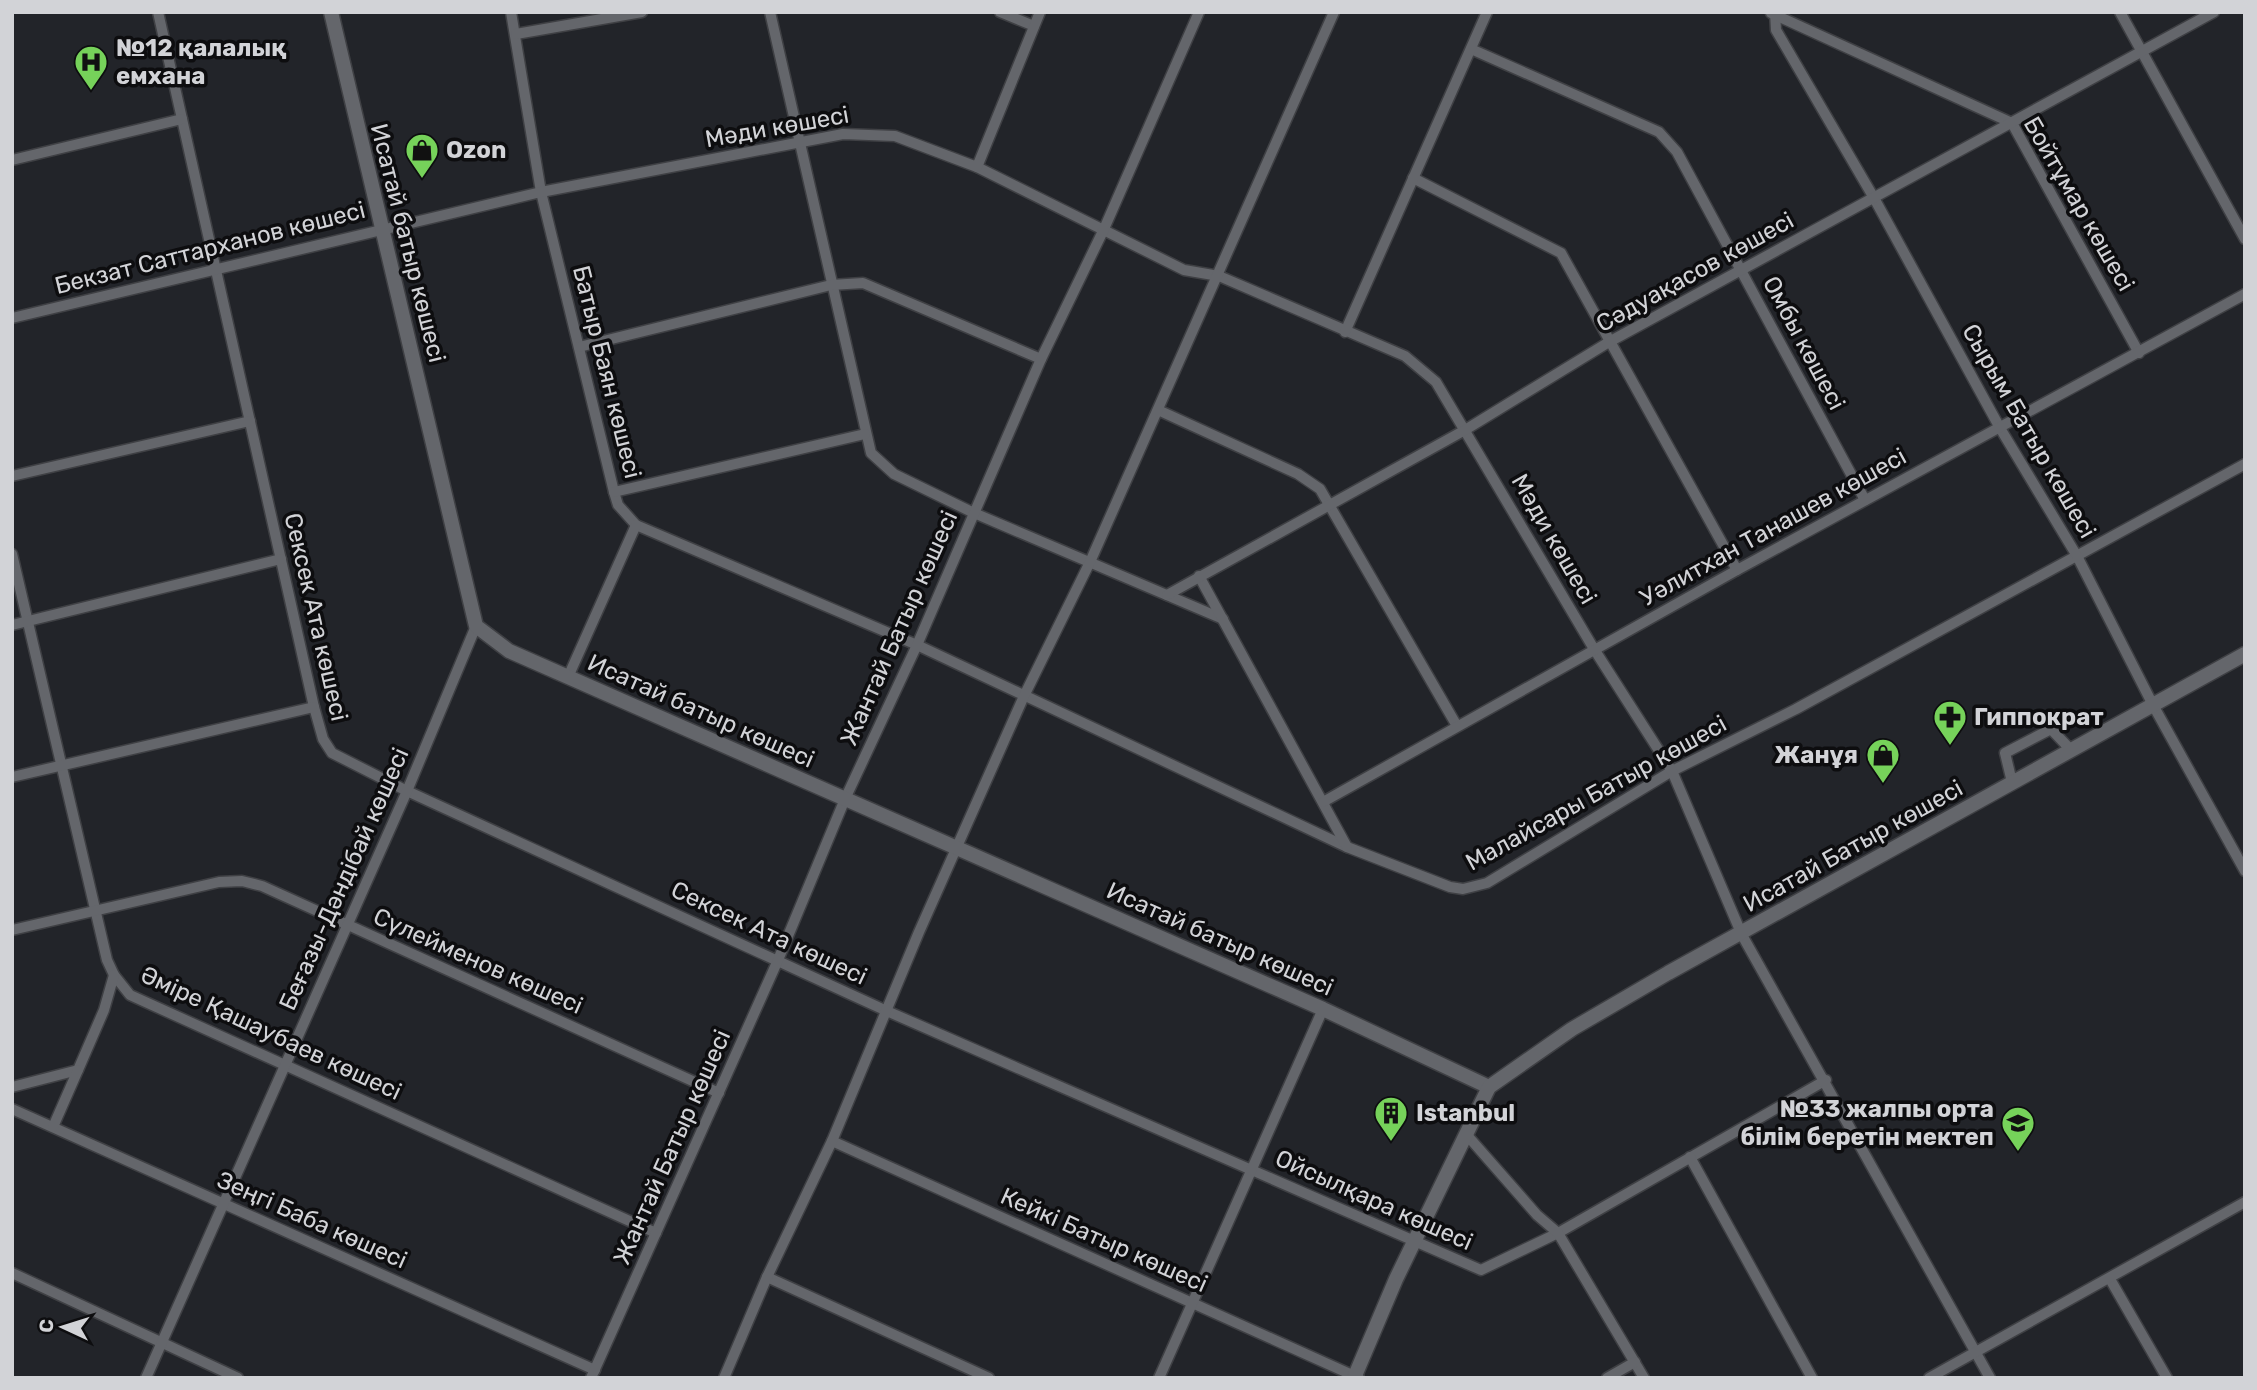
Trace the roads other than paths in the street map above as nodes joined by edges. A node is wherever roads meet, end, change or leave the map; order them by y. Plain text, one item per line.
1 (158, 12) edge
2 (331, 12) edge
3 (511, 12) edge
4 (642, 12) edge
5 (770, 12) edge
6 (1000, 12) edge
7 (1040, 12) edge
8 (1199, 12) edge
9 (1334, 12) edge
10 (1487, 12) edge
11 (2120, 12) edge
12 (2214, 12) edge
13 (1773, 13) edge
14 (1034, 26) junction
15 (516, 34) junction
16 (1471, 49) junction
17 (2143, 52) junction
18 (182, 120) junction
19 (2012, 122) junction
20 (801, 142) junction
21 (12, 160) edge
22 (977, 167) junction
23 (1413, 178) junction
24 (541, 192) junction
25 (1874, 198) junction
26 (382, 228) junction
27 (1104, 229) junction
28 (2245, 239) edge
29 (1741, 270) junction
30 (216, 271) junction
31 (1219, 276) junction
32 (831, 285) junction
33 (2245, 294) edge
34 (12, 318) edge
35 (1345, 332) junction
36 (1609, 342) junction
37 (579, 347) junction
38 (2139, 353) junction
39 (1041, 359) junction
40 (1158, 410) junction
41 (250, 421) junction
42 (2000, 428) junction
43 (1465, 430) junction
44 (866, 434) junction
45 (2245, 464) edge
46 (12, 476) edge
47 (614, 492) junction
48 (1865, 500) junction
49 (1330, 504) junction
50 (974, 513) junction
51 (636, 525) junction
52 (12, 554) edge
53 (2077, 556) junction
54 (281, 559) junction
55 (1090, 562) junction
56 (1737, 570) junction
57 (1199, 576) junction
58 (1167, 595) junction
59 (1223, 619) junction
60 (27, 621) junction
61 (12, 625) edge
62 (476, 626) junction
63 (917, 645) junction
64 (1594, 649) junction
65 (2245, 654) edge
66 (568, 677) junction
67 (1024, 696) junction
68 (2153, 705) junction
69 (314, 707) junction
70 (1457, 726) junction
71 (2071, 750) junction
72 (60, 766) junction
73 (1672, 771) junction
74 (12, 777) edge
75 (2012, 782) junction
76 (407, 791) junction
77 (845, 799) junction
78 (1323, 802) junction
79 (1347, 846) junction
80 (956, 848) junction
81 (2240, 850) edge
82 (2245, 871) edge
83 (95, 911) junction
84 (346, 925) junction
85 (12, 930) edge
86 (1742, 935) junction
87 (778, 960) junction
88 (114, 975) junction
89 (1323, 1009) junction
90 (889, 1012) junction
91 (284, 1066) junction
92 (78, 1070) junction
93 (1826, 1080) junction
94 (12, 1087) edge
95 (1489, 1087) junction
96 (719, 1093) junction
97 (12, 1109) edge
98 (53, 1127) junction
99 (1466, 1134) junction
100 (832, 1141) junction
101 (1690, 1157) junction
102 (1252, 1168) junction
103 (223, 1203) junction
104 (2243, 1208) edge
105 (656, 1233) junction
106 (1558, 1233) junction
107 (1415, 1240) junction
108 (12, 1273) edge
109 (767, 1277) junction
110 (2110, 1279) junction
111 (1192, 1302) junction
112 (162, 1345) junction
113 (1976, 1353) junction
114 (1635, 1362) junction
115 (593, 1374) edge
116 (1356, 1377) edge
117 (146, 1378) edge
118 (239, 1378) edge
119 (724, 1378) edge
120 (989, 1378) edge
121 (1159, 1378) edge
122 (1607, 1378) edge
123 (1644, 1378) edge
124 (1812, 1378) edge
125 (1929, 1378) edge
126 (1990, 1378) edge
127 (2167, 1378) edge

1 - 18 street, Сексек Ата көшесі
2 - 26 street, Исатай батыр көшесі
3 - 15 street, Батыр Баян көшесі
4 - 15 street
5 - 20 street
6 - 14 street
7 - 14 street
8 - 27 street, Жантай Батыр көшесі
9 - 31 street
10 - 16 street
11 - 17 street
12 - 17 street, Сәдуақасов көшесі
13 - 19 street, Бойтұмар көшесі
13 - 25 street, Сырым Батыр көшесі
14 - 22 street
15 - 24 street, Батыр Баян көшесі
16 - 23 street
16 - 29 street, Омбы көшесі
17 - 19 street, Сәдуақасов көшесі
17 - 28 street
18 - 21 street
18 - 30 street, Сексек Ата көшесі
19 - 25 street, Сәдуақасов көшесі
19 - 38 street, Бойтұмар көшесі
20 - 22 street, Мәди көшесі
20 - 24 street, Мәди көшесі
20 - 32 street
22 - 27 street, Мәди көшесі
23 - 35 street
23 - 36 street
24 - 26 street, Бекзат Саттарханов көшесі
24 - 37 street, Батыр Баян көшесі
25 - 29 street, Сәдуақасов көшесі
25 - 42 street, Сырым Батыр көшесі
26 - 30 street, Бекзат Саттарханов көшесі
26 - 62 street, Исатай батыр көшесі
27 - 31 street, Мәди көшесі
27 - 39 street, Жантай Батыр көшесі
29 - 36 street, Сәдуақасов көшесі
29 - 48 street, Омбы көшесі
30 - 34 street, Бекзат Саттарханов көшесі
30 - 41 street, Сексек Ата көшесі
31 - 35 street, Мәди көшесі
31 - 40 street
32 - 37 street
32 - 39 street
32 - 44 street
33 - 38 street, Уәлитхан Танашев көшесі
35 - 43 street, Мәди көшесі
36 - 43 street, Сәдуақасов көшесі
36 - 56 street
37 - 47 street, Батыр Баян көшесі
38 - 42 street, Уәлитхан Танашев көшесі
39 - 50 street, Жантай Батыр көшесі
40 - 49 street
40 - 55 street
41 - 46 street
41 - 54 street, Сексек Ата көшесі
42 - 48 street, Уәлитхан Танашев көшесі
42 - 53 street, Сырым Батыр көшесі
43 - 49 street, Сәдуақасов көшесі
43 - 64 street, Мәди көшесі
44 - 47 street
44 - 50 street
45 - 53 street, Малайсары Батыр көшесі
47 - 51 street, Батыр Баян көшесі
48 - 56 street, Уәлитхан Танашев көшесі
49 - 57 street, Сәдуақасов көшесі
49 - 70 street
50 - 55 street
50 - 63 street, Жантай Батыр көшесі
51 - 63 street
51 - 66 street
52 - 60 street, Әміре Қашаубаев көшесі
53 - 68 street, Сырым Батыр көшесі
53 - 73 street, Малайсары Батыр көшесі
54 - 60 street
54 - 69 street, Сексек Ата көшесі
55 - 58 street
55 - 67 street
56 - 64 street, Уәлитхан Танашев көшесі
57 - 58 street, Сәдуақасов көшесі
57 - 59 street
58 - 59 street
59 - 78 street
60 - 61 street
60 - 72 street, Әміре Қашаубаев көшесі
62 - 66 street, Исатай батыр көшесі
62 - 76 street, Беғазы-Дәндібай көшесі
63 - 67 street
63 - 77 street, Жантай Батыр көшесі
64 - 70 street, Уәлитхан Танашев көшесі
64 - 73 street, Мәди көшесі
65 - 68 street, Исатай Батыр көшесі
66 - 77 street, Исатай батыр көшесі
67 - 79 street, Малайсары Батыр көшесі
67 - 80 street
68 - 71 street, Исатай Батыр көшесі
68 - 81 street, Сырым Батыр көшесі
69 - 72 street
69 - 76 street, Сексек Ата көшесі
70 - 78 street, Уәлитхан Танашев көшесі
71 - 75 street, Исатай Батыр көшесі
71 - 75 street
72 - 74 street
72 - 83 street, Әміре Қашаубаев көшесі
73 - 79 street, Малайсары Батыр көшесі
73 - 86 street, Мәди көшесі
75 - 86 street, Исатай Батыр көшесі
76 - 84 street, Беғазы-Дәндібай көшесі
76 - 87 street, Сексек Ата көшесі
77 - 80 street, Исатай батыр көшесі
77 - 87 street, Жантай Батыр көшесі
78 - 79 street
80 - 89 street, Исатай батыр көшесі
80 - 90 street
81 - 82 street, Сырым Батыр көшесі
83 - 84 street, Сүлейменов көшесі
83 - 85 street, Сүлейменов көшесі
83 - 88 street, Әміре Қашаубаев көшесі
84 - 91 street, Беғазы-Дәндібай көшесі
84 - 96 street, Сүлейменов көшесі
86 - 93 street, Мәди көшесі
86 - 95 street, Исатай Батыр көшесі
87 - 90 street, Сексек Ата көшесі
87 - 96 street, Жантай Батыр көшесі
88 - 91 street, Әміре Қашаубаев көшесі
88 - 92 street
89 - 95 street, Исатай батыр көшесі
89 - 102 street
90 - 100 street
90 - 102 street, Ойсылқара көшесі
91 - 103 street, Беғазы-Дәндібай көшесі
91 - 105 street, Әміре Қашаубаев көшесі
92 - 94 street
92 - 98 street
93 - 101 street, Ойсылқара көшесі
93 - 113 street, Мәди көшесі
95 - 99 street
96 - 105 street, Жантай Батыр көшесі
97 - 98 street, Зеңгі Баба көшесі
98 - 103 street, Зеңгі Баба көшесі
99 - 106 street
99 - 107 street
100 - 109 street
100 - 111 street, Кейкі Батыр көшесі
101 - 106 street, Ойсылқара көшесі
101 - 124 street
102 - 107 street, Ойсылқара көшесі
102 - 111 street
103 - 112 street, Беғазы-Дәндібай көшесі
103 - 115 street, Зеңгі Баба көшесі
104 - 110 street
105 - 115 street, Жантай Батыр көшесі
106 - 107 street, Ойсылқара көшесі
106 - 114 street
107 - 116 street
108 - 112 street
109 - 119 street
109 - 120 street
110 - 113 street
110 - 127 street
111 - 116 street, Кейкі Батыр көшесі
111 - 121 street
112 - 117 street, Беғазы-Дәндібай көшесі
112 - 118 street
113 - 125 street
113 - 126 street, Мәди көшесі
114 - 122 street
114 - 123 street

